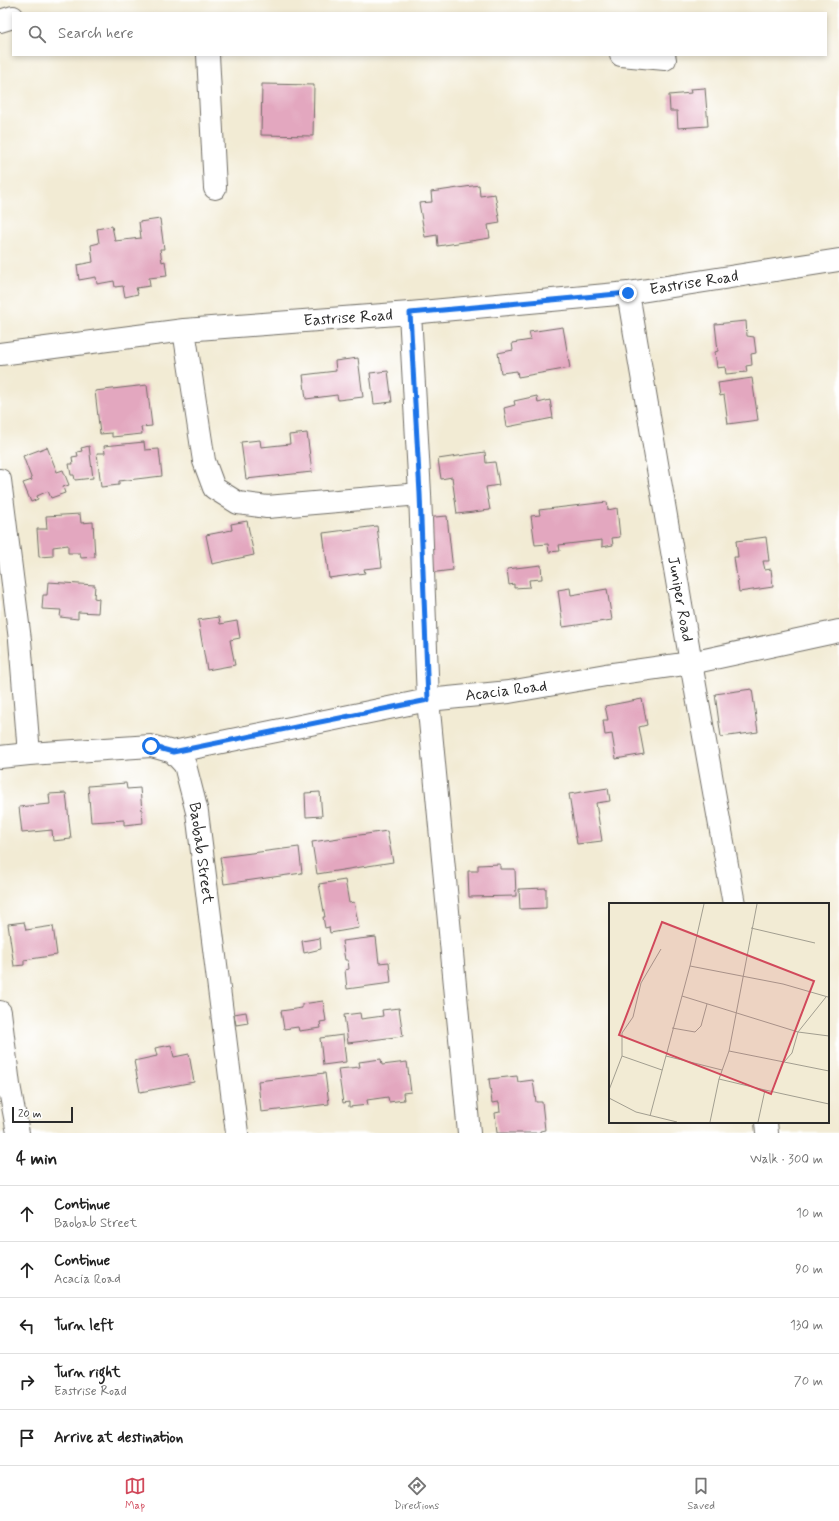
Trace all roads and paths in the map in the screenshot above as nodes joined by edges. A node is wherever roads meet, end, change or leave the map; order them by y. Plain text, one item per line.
1 (12, 17) edge
2 (0, 21) edge
3 (208, 56) edge
4 (632, 56) edge
5 (665, 59) dead end
6 (216, 188) dead end
7 (839, 260) edge
8 (628, 293) junction
9 (410, 313) junction
10 (184, 330) junction
11 (0, 354) edge
12 (0, 480) edge
13 (420, 494) junction
14 (839, 631) edge
15 (690, 663) junction
16 (428, 700) junction
17 (173, 752) junction
18 (29, 754) junction
19 (0, 758) edge
20 (734, 903) edge
21 (0, 1012) edge
22 (4, 1085) edge
23 (766, 1123) edge
24 (18, 1133) edge
25 (237, 1133) edge
26 (469, 1133) edge
27 (767, 1133) edge

1 - 2 street
3 - 6 street
4 - 5 street
7 - 8 street, Eastrise Road
8 - 9 street, Eastrise Road
8 - 15 street, Juniper Road
9 - 10 street, Eastrise Road
9 - 13 street
10 - 11 street, Eastrise Road
10 - 13 street
12 - 18 street
13 - 16 street
14 - 15 street, Acacia Road
15 - 16 street, Acacia Road
15 - 20 street, Juniper Road
16 - 17 street, Acacia Road
16 - 26 street
17 - 18 street
17 - 25 street, Baobab Street
18 - 19 street
21 - 22 street
22 - 24 street
23 - 27 street

